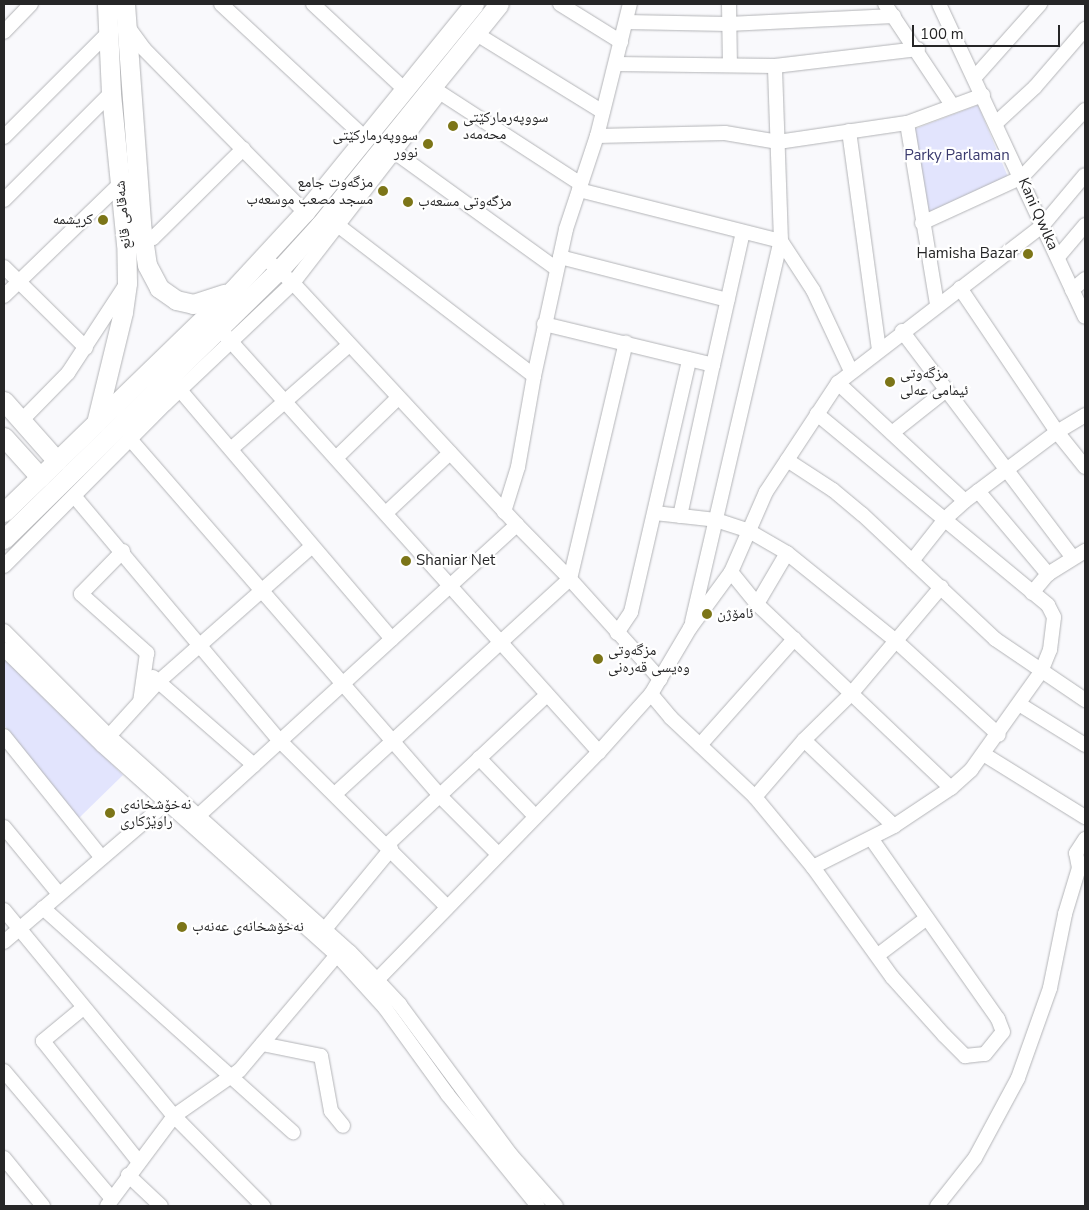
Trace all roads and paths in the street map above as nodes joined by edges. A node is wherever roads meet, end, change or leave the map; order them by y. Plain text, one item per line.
1 (32, 4) edge
2 (111, 4) edge
3 (221, 4) edge
4 (313, 4) edge
5 (474, 4) edge
6 (499, 4) edge
7 (560, 4) edge
8 (630, 4) edge
9 (729, 4) edge
10 (885, 4) edge
11 (939, 4) edge
12 (1040, 4) edge
13 (894, 16) junction
14 (626, 22) junction
15 (728, 24) junction
16 (118, 28) junction
17 (1085, 29) edge
18 (4, 32) edge
19 (475, 33) junction
20 (621, 42) junction
21 (918, 49) junction
22 (616, 64) junction
23 (730, 65) junction
24 (775, 66) junction
25 (975, 77) junction
26 (404, 89) junction
27 (436, 90) junction
28 (111, 93) junction
29 (983, 94) junction
30 (952, 105) junction
31 (1085, 110) edge
32 (603, 112) junction
33 (906, 123) junction
34 (996, 123) junction
35 (849, 131) junction
36 (597, 136) junction
37 (4, 137) edge
38 (365, 138) junction
39 (778, 142) junction
40 (243, 149) junction
41 (396, 153) junction
42 (1085, 175) edge
43 (1022, 177) junction
44 (120, 184) junction
45 (580, 187) junction
46 (4, 200) edge
47 (306, 212) junction
48 (332, 221) junction
49 (922, 223) junction
50 (1043, 225) junction
51 (1085, 226) edge
52 (136, 229) junction
53 (743, 232) junction
54 (781, 241) junction
55 (264, 257) junction
56 (1058, 257) junction
57 (558, 263) junction
58 (4, 268) edge
59 (286, 276) junction
60 (1085, 279) edge
61 (19, 282) junction
62 (127, 284) junction
63 (960, 288) junction
64 (1072, 290) junction
65 (232, 291) junction
66 (4, 296) edge
67 (728, 300) junction
68 (937, 304) junction
69 (1085, 317) edge
70 (544, 324) junction
71 (902, 331) junction
72 (226, 335) junction
73 (626, 343) junction
74 (349, 345) junction
75 (86, 348) junction
76 (879, 349) junction
77 (689, 360) junction
78 (713, 365) junction
79 (851, 371) junction
80 (534, 376) junction
81 (838, 383) junction
82 (180, 390) junction
83 (945, 391) junction
84 (398, 398) junction
85 (4, 401) edge
86 (285, 401) junction
87 (817, 414) junction
88 (1085, 415) edge
89 (22, 420) junction
90 (96, 423) junction
91 (1057, 432) junction
92 (892, 433) junction
93 (4, 437) edge
94 (130, 439) junction
95 (231, 449) junction
96 (450, 453) junction
97 (336, 458) junction
98 (787, 460) junction
99 (57, 461) junction
100 (1085, 467) edge
101 (1005, 470) junction
102 (40, 477) junction
103 (978, 491) junction
104 (75, 497) junction
105 (965, 501) junction
106 (4, 512) edge
107 (504, 512) junction
108 (386, 513) junction
109 (655, 513) junction
110 (680, 516) junction
111 (946, 518) junction
112 (716, 520) junction
113 (517, 525) junction
114 (749, 531) junction
115 (4, 539) edge
116 (312, 546) junction
117 (123, 551) junction
118 (1085, 551) edge
119 (787, 553) junction
120 (1072, 557) junction
121 (912, 561) junction
122 (4, 566) edge
123 (730, 572) junction
124 (1048, 574) junction
125 (570, 578) junction
126 (451, 585) junction
127 (941, 587) junction
128 (260, 590) junction
129 (1032, 593) junction
130 (757, 604) junction
131 (690, 628) junction
132 (4, 631) edge
133 (617, 632) junction
134 (392, 639) junction
135 (794, 639) junction
136 (896, 641) junction
137 (502, 642) junction
138 (201, 644) junction
139 (4, 649) edge
140 (144, 670) junction
141 (1041, 672) junction
142 (660, 679) junction
143 (158, 682) junction
144 (343, 684) junction
145 (547, 694) junction
146 (651, 694) junction
147 (851, 694) junction
148 (1085, 700) edge
149 (140, 702) junction
150 (1019, 704) junction
151 (999, 735) junction
152 (4, 736) edge
153 (109, 736) junction
154 (804, 740) junction
155 (280, 741) junction
156 (393, 742) junction
157 (700, 745) junction
158 (1085, 745) edge
159 (598, 752) junction
160 (985, 755) junction
161 (479, 758) junction
162 (254, 765) junction
163 (951, 788) junction
164 (335, 794) junction
165 (439, 794) junction
166 (755, 797) junction
167 (166, 803) junction
168 (198, 816) junction
169 (535, 816) junction
170 (1085, 817) edge
171 (894, 826) junction
172 (4, 827) edge
173 (1085, 839) edge
174 (872, 840) junction
175 (389, 847) junction
176 (498, 854) junction
177 (102, 858) junction
178 (813, 867) junction
179 (268, 885) junction
180 (59, 894) junction
181 (447, 907) junction
182 (43, 908) junction
183 (4, 910) edge
184 (927, 918) junction
185 (19, 928) junction
186 (325, 929) junction
187 (4, 942) edge
188 (337, 955) junction
189 (878, 955) junction
190 (377, 980) junction
191 (83, 1008) junction
192 (262, 1044) junction
193 (4, 1072) edge
194 (230, 1076) junction
195 (174, 1116) junction
196 (343, 1126) dead end
197 (293, 1132) dead end
198 (4, 1158) edge
199 (138, 1161) junction
200 (128, 1175) junction
201 (109, 1203) edge
202 (43, 1206) edge
203 (161, 1206) edge
204 (263, 1206) edge
205 (538, 1206) edge
206 (556, 1206) edge
207 (937, 1206) edge

1 - 18 street
2 - 16 main road, شەقامی قانع
3 - 38 street
4 - 26 street
5 - 26 main road
6 - 19 main road
7 - 20 street
8 - 14 street
9 - 15 street
10 - 13 street
11 - 25 street, Kani Qwlka
12 - 25 street
13 - 15 street
13 - 21 street
14 - 15 street
14 - 20 street
15 - 23 street
16 - 28 main road, شەقامی قانع
16 - 37 street
16 - 40 street
16 - 52 main road, شەقامی قانع
17 - 34 street
19 - 27 main road
19 - 32 street
20 - 22 street
21 - 24 street
21 - 30 street
22 - 23 street
22 - 32 street
23 - 24 street
24 - 39 street
25 - 29 street, Kani Qwlka
26 - 38 main road
27 - 41 street
27 - 45 street
27 - 48 main road
28 - 44 main road, شەقامی قانع
28 - 46 street
29 - 30 street
29 - 34 street, Kani Qwlka
30 - 33 street
31 - 43 street
32 - 36 street
33 - 35 street
33 - 49 street
34 - 43 street, Kani Qwlka
35 - 39 street
35 - 76 street
36 - 39 street
36 - 45 street
38 - 47 main road
39 - 54 street
40 - 47 street
40 - 52 street
41 - 48 street
41 - 57 street
42 - 50 street
43 - 49 street
43 - 50 street, Kani Qwlka
44 - 52 main road, شەقامی قانع
44 - 61 street
45 - 53 street
45 - 57 street
47 - 55 main road
48 - 59 main road
48 - 80 street
49 - 68 street
50 - 56 street, Kani Qwlka
50 - 63 street
51 - 56 street
52 - 62 main road, شەقامی قانع
52 - 65 main road, شەقامی قانع
53 - 54 street
53 - 67 street
54 - 79 street
54 - 112 street
55 - 59 street
55 - 65 main road
56 - 64 street, Kani Qwlka
57 - 67 street
57 - 70 street
58 - 61 street
59 - 72 main road
59 - 74 street
60 - 64 street
61 - 66 street
61 - 75 street
62 - 75 street
62 - 90 main road, شەقامی قانع
63 - 68 street
63 - 91 street
64 - 69 street, Kani Qwlka
65 - 90 main road
67 - 78 street
68 - 71 street
70 - 73 street
70 - 80 street
71 - 76 street
71 - 83 street
72 - 82 street
72 - 86 street
72 - 115 main road
73 - 77 street
73 - 125 street
74 - 84 street
74 - 86 street
75 - 89 street
76 - 79 street
77 - 78 street
77 - 109 street
78 - 110 street
79 - 81 street
80 - 107 street
81 - 87 street
81 - 92 street
82 - 94 street
82 - 95 street
83 - 92 street
83 - 101 street
84 - 96 street
84 - 97 street
85 - 89 main road
86 - 95 street
86 - 97 street
87 - 98 street
87 - 111 street
88 - 91 street
89 - 99 main road
90 - 99 main road
91 - 100 street
91 - 101 street
92 - 105 street
93 - 102 main road
94 - 104 street
94 - 128 street
95 - 116 street
96 - 107 street
96 - 108 street
97 - 108 street
98 - 114 street
98 - 121 street
99 - 102 main road
101 - 103 street
101 - 120 street
102 - 106 main road
103 - 105 street
103 - 124 street
104 - 117 street
104 - 122 street
105 - 111 street
107 - 113 street
108 - 126 street
109 - 110 street
109 - 133 street
110 - 112 street
111 - 121 street
111 - 129 street
112 - 114 street
112 - 131 street
113 - 125 street
113 - 126 street
114 - 119 street
114 - 123 street
116 - 128 street
116 - 134 street
117 - 138 street
117 - 140 street
118 - 120 street
119 - 130 street
119 - 136 street
120 - 124 street
121 - 127 street
123 - 130 street
123 - 131 street
124 - 129 street
125 - 133 street
125 - 137 street
126 - 134 street
126 - 137 street
127 - 136 street
127 - 141 street
128 - 138 street
128 - 144 street
129 - 141 street
130 - 135 street
131 - 142 street
132 - 153 street
133 - 142 street
134 - 144 street
135 - 147 street
135 - 157 street
136 - 147 street
136 - 151 street
137 - 145 street
137 - 156 street
138 - 143 street
138 - 155 street
139 - 167 street
140 - 143 street
140 - 149 street
141 - 148 street
141 - 150 street
142 - 146 street
143 - 149 street
143 - 162 street
144 - 155 street
144 - 156 street
145 - 159 street
145 - 161 street
146 - 157 street
146 - 159 street
147 - 154 street
147 - 163 street
149 - 153 street
150 - 151 street
150 - 158 street
151 - 160 street
152 - 177 street
153 - 168 street
154 - 166 street
154 - 171 street
155 - 162 street
155 - 164 street
156 - 164 street
156 - 165 street
157 - 166 street
159 - 169 street
160 - 163 street
160 - 170 street
161 - 165 street
161 - 169 street
162 - 168 street
163 - 171 street
164 - 175 street
165 - 175 street
165 - 176 street
166 - 178 street
167 - 177 street
167 - 179 street
168 - 179 street
169 - 176 street
171 - 174 street
172 - 180 street
173 - 207 street
174 - 178 street
174 - 184 street
175 - 181 street
175 - 186 street
176 - 181 street
177 - 180 street
178 - 189 street
179 - 186 street
179 - 188 street
180 - 182 street
181 - 190 street
182 - 185 street
182 - 194 street
183 - 185 street
184 - 189 street
184 - 189 street
185 - 187 street
185 - 191 street
186 - 190 street
188 - 192 street
188 - 205 street
190 - 206 street
191 - 195 street
191 - 199 street
192 - 194 street
192 - 196 street
193 - 201 street
194 - 195 street
194 - 197 street
195 - 199 street
195 - 204 street
198 - 202 street
199 - 200 street
200 - 201 street
200 - 203 street

